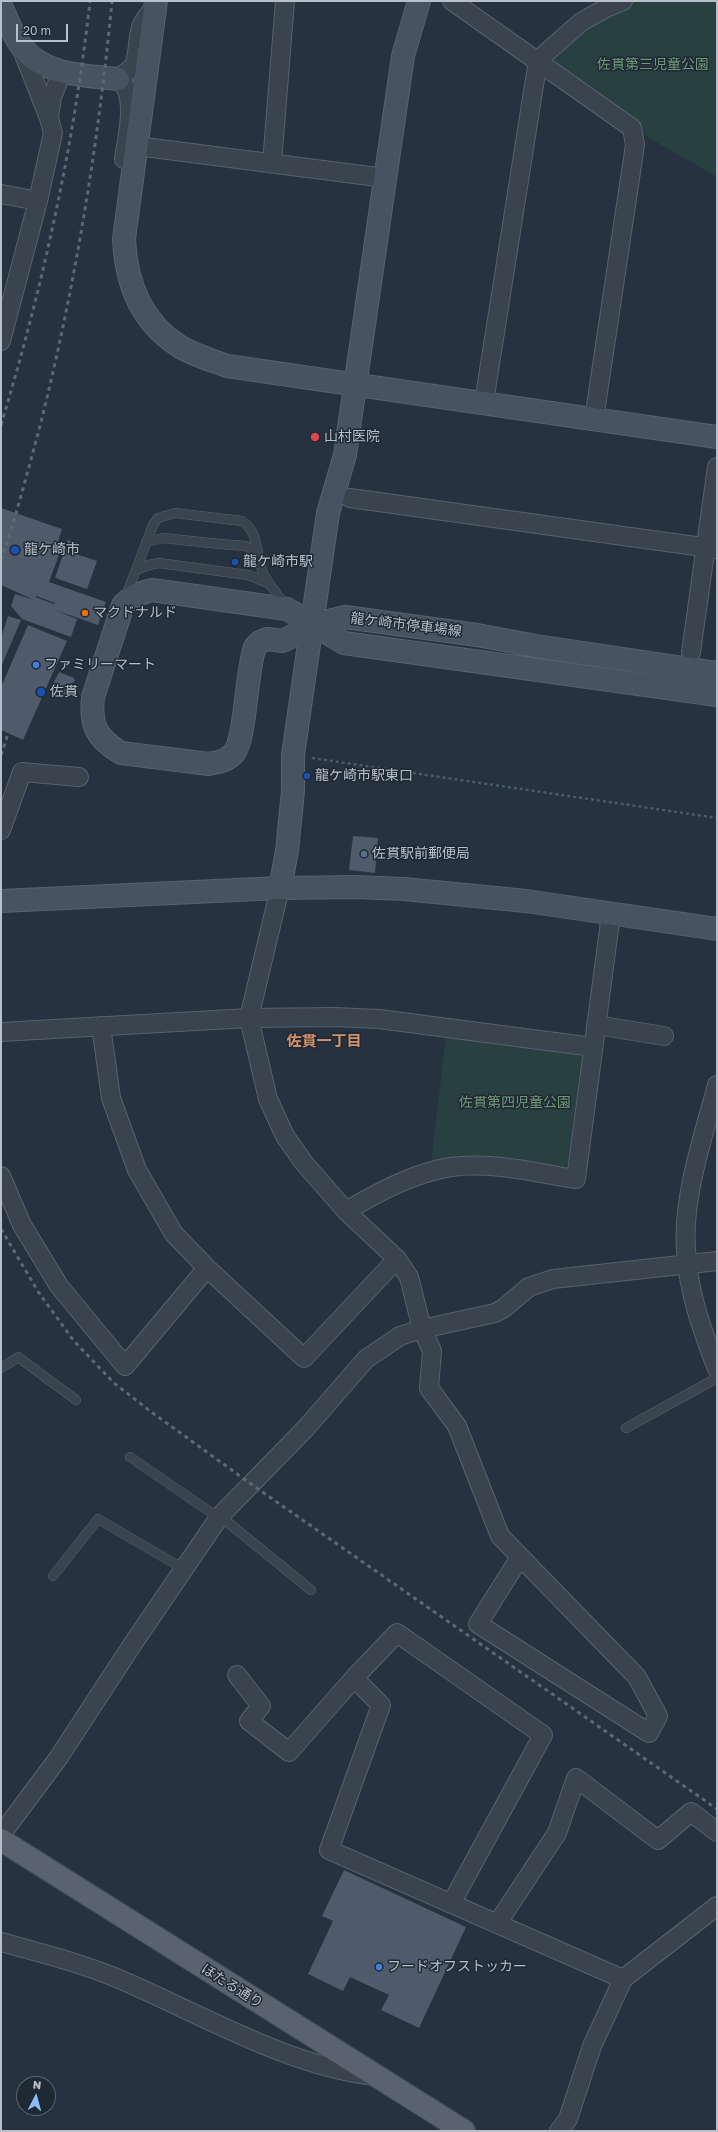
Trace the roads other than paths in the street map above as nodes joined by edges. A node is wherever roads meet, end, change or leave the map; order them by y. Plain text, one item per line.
1 (285, 1) edge
2 (419, 1) edge
3 (452, 1) edge
4 (623, 1) edge
5 (156, 4) edge
6 (2, 16) edge
7 (21, 46) junction
8 (538, 60) junction
9 (62, 72) junction
10 (118, 79) junction
11 (49, 118) junction
12 (137, 146) junction
13 (272, 163) junction
14 (385, 178) junction
15 (1, 194) edge
16 (38, 201) junction
17 (124, 239) junction
18 (1, 341) edge
19 (355, 385) junction
20 (484, 402) junction
21 (594, 419) junction
22 (717, 437) edge
23 (717, 467) edge
24 (350, 498) dead end
25 (146, 542) junction
26 (711, 548) edge
27 (258, 554) junction
28 (136, 570) junction
29 (268, 583) junction
30 (123, 605) junction
31 (287, 609) junction
32 (313, 625) junction
33 (691, 652) dead end
34 (717, 673) edge
35 (717, 695) edge
36 (79, 777) dead end
37 (1, 830) edge
38 (280, 888) junction
39 (1, 901) edge
40 (611, 914) junction
41 (717, 929) edge
42 (249, 1018) junction
43 (596, 1025) junction
44 (101, 1026) junction
45 (1, 1032) edge
46 (664, 1036) dead end
47 (593, 1047) junction
48 (717, 1085) edge
49 (1, 1176) edge
50 (346, 1211) junction
51 (397, 1259) junction
52 (717, 1261) edge
53 (688, 1265) junction
54 (207, 1268) junction
55 (422, 1329) junction
56 (1, 1368) edge
57 (717, 1369) edge
58 (717, 1378) edge
59 (76, 1400) dead end
60 (626, 1428) dead end
61 (130, 1458) dead end
62 (220, 1517) junction
63 (520, 1557) junction
64 (184, 1569) junction
65 (54, 1576) dead end
66 (310, 1590) dead end
67 (237, 1675) dead end
68 (354, 1678) junction
69 (717, 1832) edge
70 (1, 1834) edge
71 (1, 1840) edge
72 (451, 1904) junction
73 (717, 1906) edge
74 (497, 1924) junction
75 (1, 1942) edge
76 (623, 1979) junction
77 (377, 2076) junction
78 (464, 2131) edge
79 (559, 2131) edge

1 - 13 street
2 - 14 street
3 - 8 street
4 - 8 street
5 - 10 street
5 - 12 street
6 - 7 street
7 - 9 street
7 - 11 street
8 - 20 street
8 - 21 street
9 - 10 street
9 - 11 street
10 - 17 street
11 - 16 street
12 - 13 street
12 - 17 street
13 - 14 street
14 - 19 street
15 - 16 street
16 - 18 street
17 - 19 street
19 - 20 street
19 - 32 street
20 - 21 street
21 - 22 street
23 - 26 street
24 - 26 street
25 - 27 lane
25 - 27 lane
25 - 28 lane
26 - 33 street
27 - 29 lane
28 - 29 lane
28 - 30 lane
29 - 31 lane
30 - 31 street
30 - 32 street
31 - 32 street
32 - 34 street, 龍ケ崎市停車場線
32 - 35 street, 龍ケ崎市停車場線
32 - 38 street
36 - 37 street
38 - 39 street
38 - 40 street
38 - 42 street
40 - 41 street
40 - 43 street
42 - 44 street
42 - 47 street
42 - 50 street
43 - 46 street
43 - 47 street
44 - 45 street
44 - 54 street
47 - 50 street
48 - 53 street
49 - 54 street
50 - 51 street
51 - 54 street
51 - 55 street
52 - 53 street
53 - 55 street
53 - 57 street
55 - 62 street
55 - 63 street
56 - 59 lane
58 - 60 lane
61 - 62 lane
62 - 64 street
62 - 66 lane
63 - 63 street
64 - 65 lane
64 - 70 street
67 - 68 street
68 - 72 street
68 - 72 street
69 - 74 street
71 - 77 main road, ほたる通り
72 - 74 street
73 - 76 street
74 - 76 street
75 - 77 street
76 - 79 street
77 - 78 main road, ほたる通り

